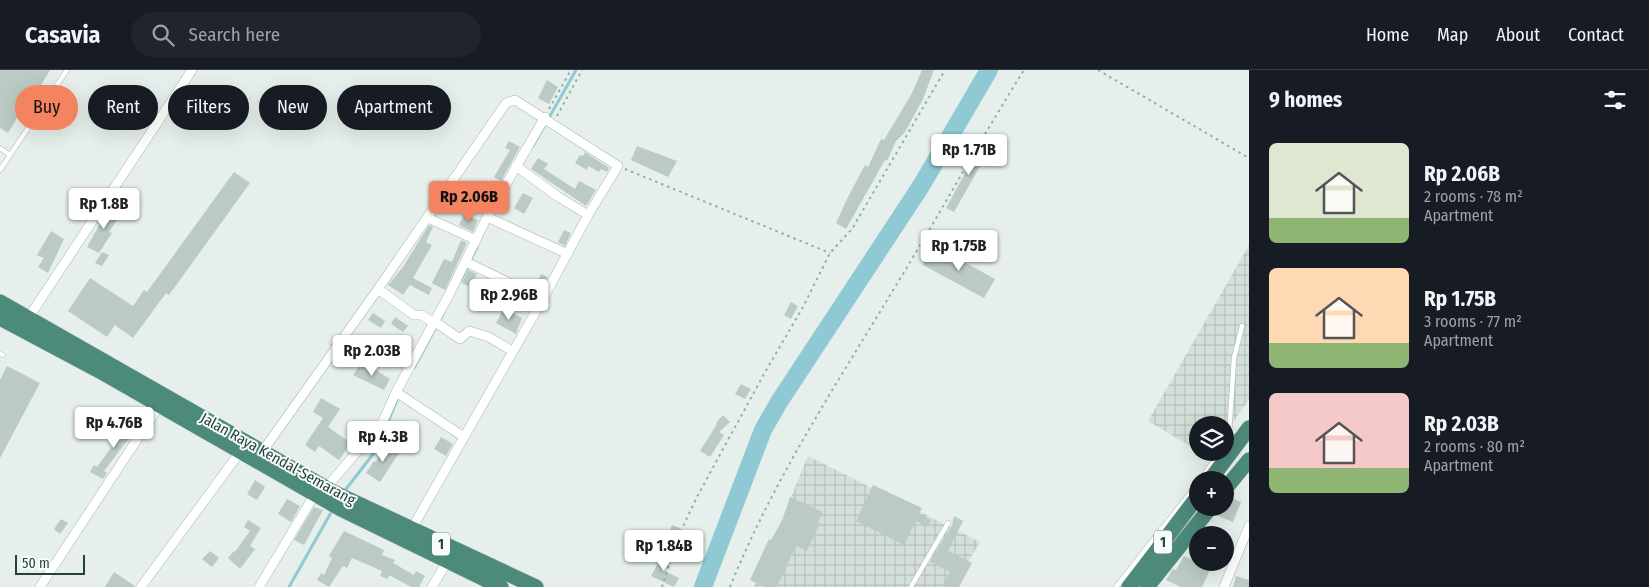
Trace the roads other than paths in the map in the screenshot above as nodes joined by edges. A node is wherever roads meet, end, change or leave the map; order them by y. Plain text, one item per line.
1 (67, 70) edge
2 (192, 70) edge
3 (548, 121) junction
4 (0, 148) edge
5 (10, 155) junction
6 (520, 169) junction
7 (0, 170) edge
8 (588, 215) junction
9 (428, 218) junction
10 (490, 219) junction
11 (476, 240) junction
12 (568, 254) junction
13 (469, 264) junction
14 (378, 289) junction
15 (543, 299) junction
16 (0, 302) edge
17 (29, 317) junction
18 (0, 318) edge
19 (437, 323) junction
20 (1242, 326) dead end
21 (335, 348) junction
22 (512, 351) junction
23 (381, 357) dead end
24 (399, 394) junction
25 (159, 406) junction
26 (1230, 416) edge
27 (1249, 428) edge
28 (464, 437) junction
29 (240, 452) junction
30 (262, 452) junction
31 (1247, 468) edge
32 (1217, 471) edge
33 (1234, 480) edge
34 (1189, 494) edge
35 (332, 498) junction
36 (1189, 508) edge
37 (1204, 516) edge
38 (948, 523) dead end
39 (1249, 526) edge
40 (411, 530) junction
41 (447, 562) junction
42 (40, 587) edge
43 (141, 587) edge
44 (259, 587) edge
45 (432, 587) edge
46 (501, 587) edge
47 (536, 587) edge
48 (911, 587) edge
49 (1116, 587) edge
50 (1129, 587) edge
51 (1147, 587) edge
52 (1224, 587) edge

1 - 5 lane
2 - 17 street
3 - 6 street
3 - 8 street
3 - 9 street
4 - 5 lane
5 - 7 lane
6 - 8 street
6 - 10 street
8 - 12 street
9 - 11 street
9 - 14 street
10 - 11 street
10 - 12 street
11 - 13 street
12 - 15 street
13 - 15 street
13 - 19 street
14 - 19 street
14 - 21 street
15 - 22 street
16 - 17 highway, Jalan Raya Kendal-Semarang / 1
17 - 30 highway, Jalan Raya Kendal-Semarang / 1
18 - 25 highway, Jalan Raya Kendal-Semarang / 1
19 - 22 street
19 - 24 street
20 - 26 lane
21 - 23 street
21 - 30 street
22 - 28 street
24 - 28 street
24 - 35 street
25 - 29 highway, Jalan Raya Kendal-Semarang / 1
25 - 42 street
27 - 32 highway
28 - 40 street
29 - 35 highway, Jalan Raya Kendal-Semarang / 1
29 - 43 street
30 - 35 highway, Jalan Raya Kendal-Semarang / 1
31 - 33 highway
34 - 49 lane
35 - 40 highway, Jalan Raya Kendal-Semarang / 1
35 - 41 highway, Jalan Raya Kendal-Semarang / 1
35 - 44 street
36 - 50 highway, 1
37 - 51 highway, 1
38 - 48 lane
39 - 52 street
40 - 47 highway, Jalan Raya Kendal-Semarang / 1
41 - 45 street
41 - 46 highway, Jalan Raya Kendal-Semarang / 1

